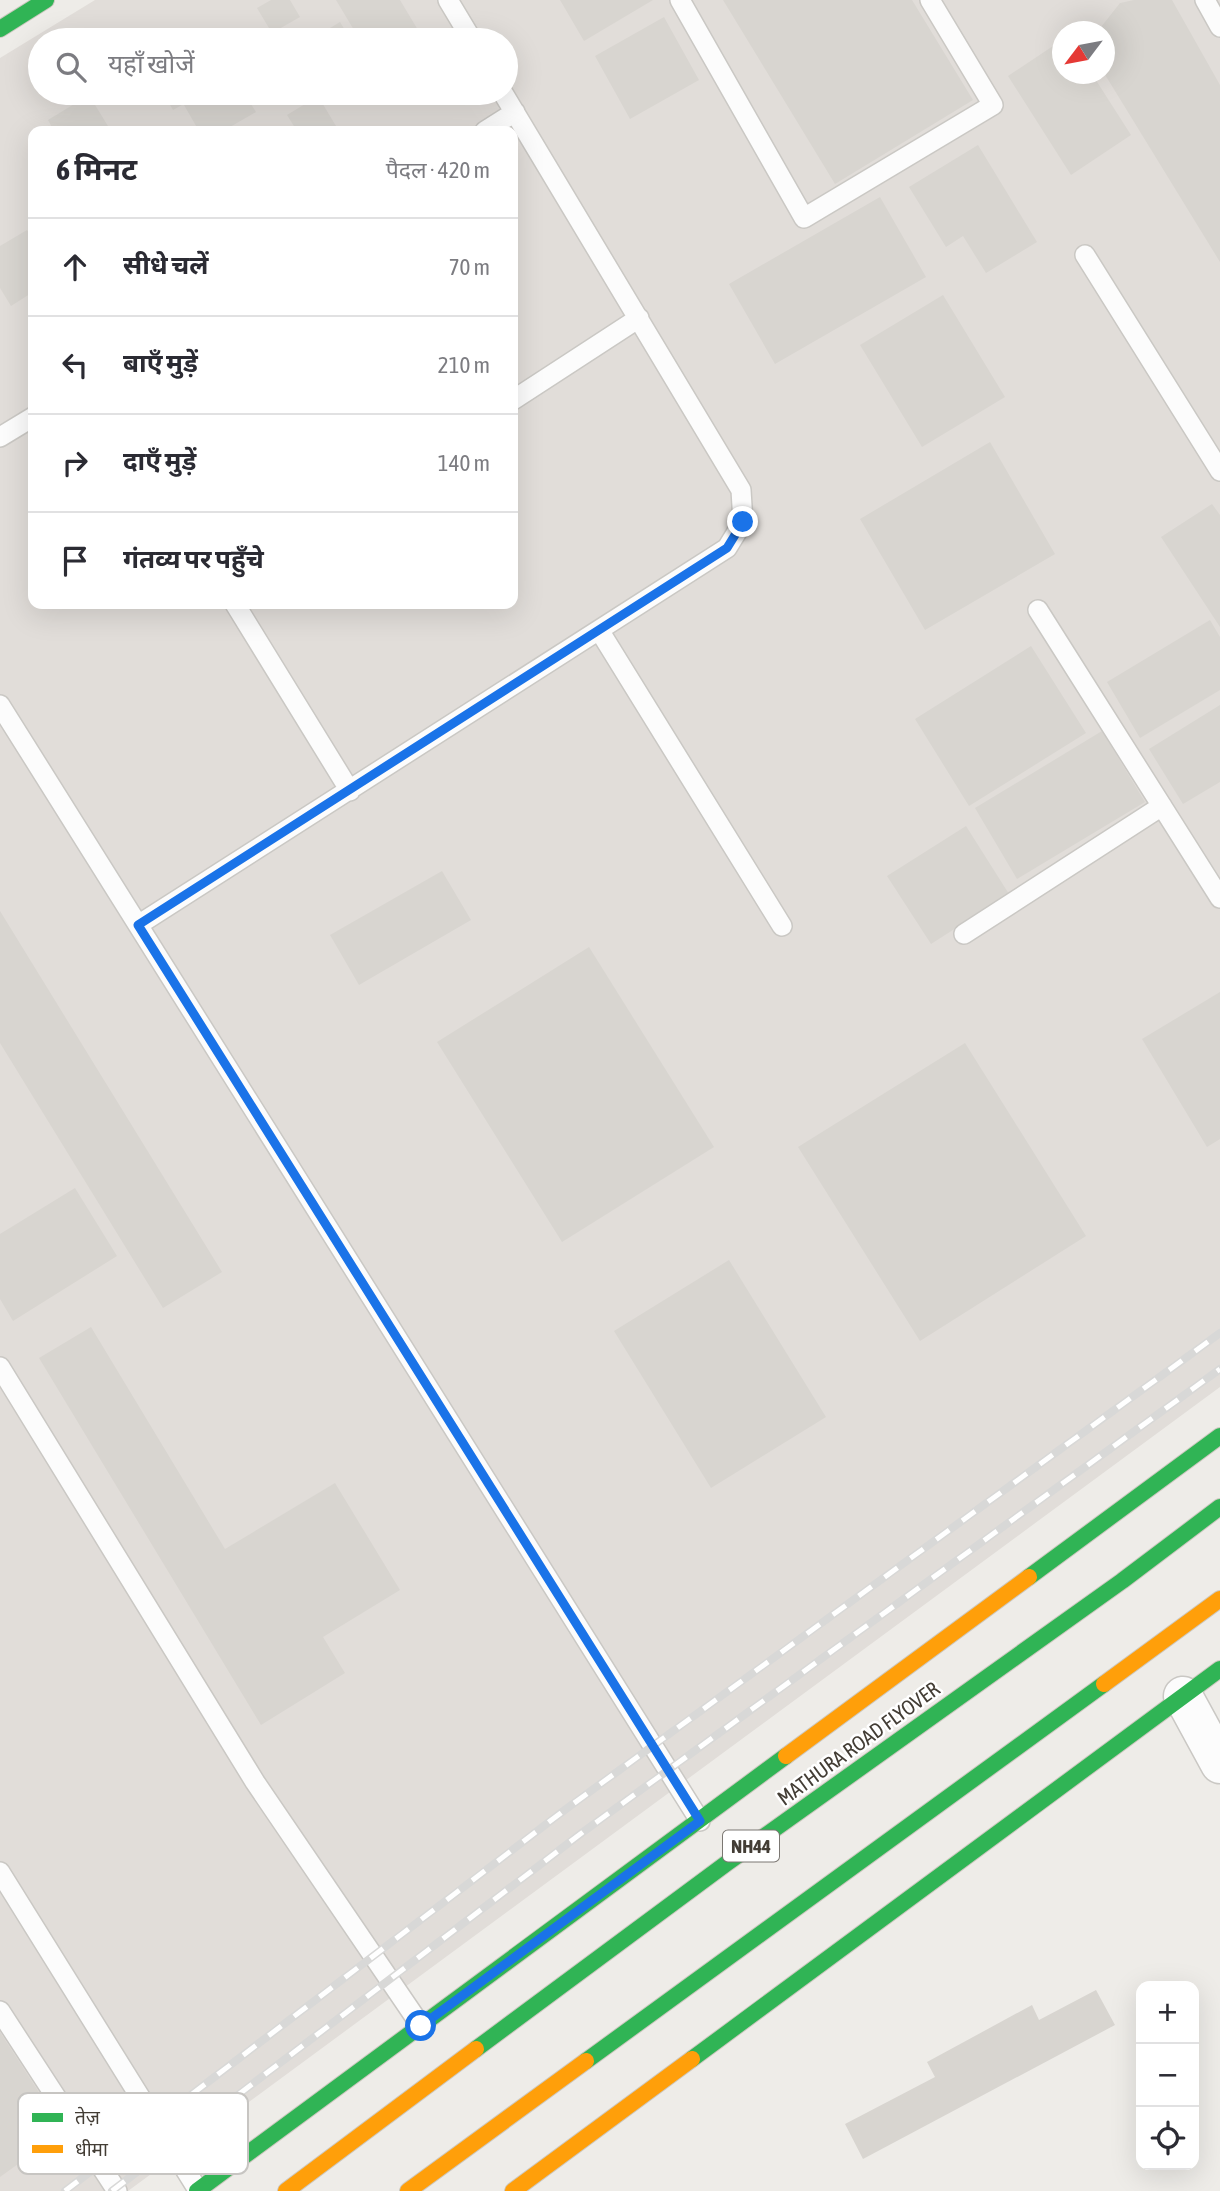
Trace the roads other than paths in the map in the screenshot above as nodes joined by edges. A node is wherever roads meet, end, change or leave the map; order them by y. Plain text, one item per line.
1 (46, 0) edge
2 (448, 0) edge
3 (680, 0) edge
4 (930, 0) edge
5 (1205, 0) edge
6 (1220, 27) edge
7 (465, 28) edge
8 (0, 29) edge
9 (511, 105) edge
10 (515, 112) junction
11 (493, 126) edge
12 (1085, 255) dead end
13 (639, 318) junction
14 (518, 397) edge
15 (28, 419) edge
16 (0, 438) edge
17 (1220, 471) edge
18 (238, 609) edge
19 (1038, 610) dead end
20 (599, 630) junction
21 (0, 705) edge
22 (350, 791) junction
23 (1162, 806) junction
24 (1220, 898) edge
25 (138, 925) junction
26 (782, 926) dead end
27 (964, 934) dead end
28 (0, 1367) edge
29 (1220, 1436) edge
30 (1220, 1507) edge
31 (1220, 1599) edge
32 (1220, 1669) edge
33 (1183, 1696) junction
34 (1220, 1764) edge
35 (700, 1821) junction
36 (0, 1872) edge
37 (0, 2011) edge
38 (421, 2026) junction
39 (53, 2093) edge
40 (136, 2093) edge
41 (248, 2153) edge
42 (106, 2174) edge
43 (187, 2174) edge
44 (220, 2174) edge
45 (117, 2191) edge
46 (197, 2191) edge
47 (286, 2191) edge
48 (408, 2191) edge
49 (513, 2191) edge

1 - 8 main road
2 - 7 lane
3 - 4 lane
5 - 6 lane
9 - 10 lane
10 - 11 lane
10 - 13 lane
12 - 17 lane
13 - 14 lane
13 - 20 lane
15 - 16 lane
18 - 22 lane
19 - 23 lane
20 - 22 lane
20 - 26 lane
21 - 25 lane
22 - 25 lane
23 - 24 lane
23 - 27 lane
25 - 35 lane
28 - 38 lane
29 - 35 main road
30 - 47 main road, MATHURA ROAD FLYOVER / NH44
31 - 48 main road
32 - 33 main road
33 - 34 street
33 - 49 main road
35 - 38 main road
36 - 40 lane
37 - 39 lane
38 - 41 main road
42 - 45 lane
43 - 46 lane
44 - 46 main road

